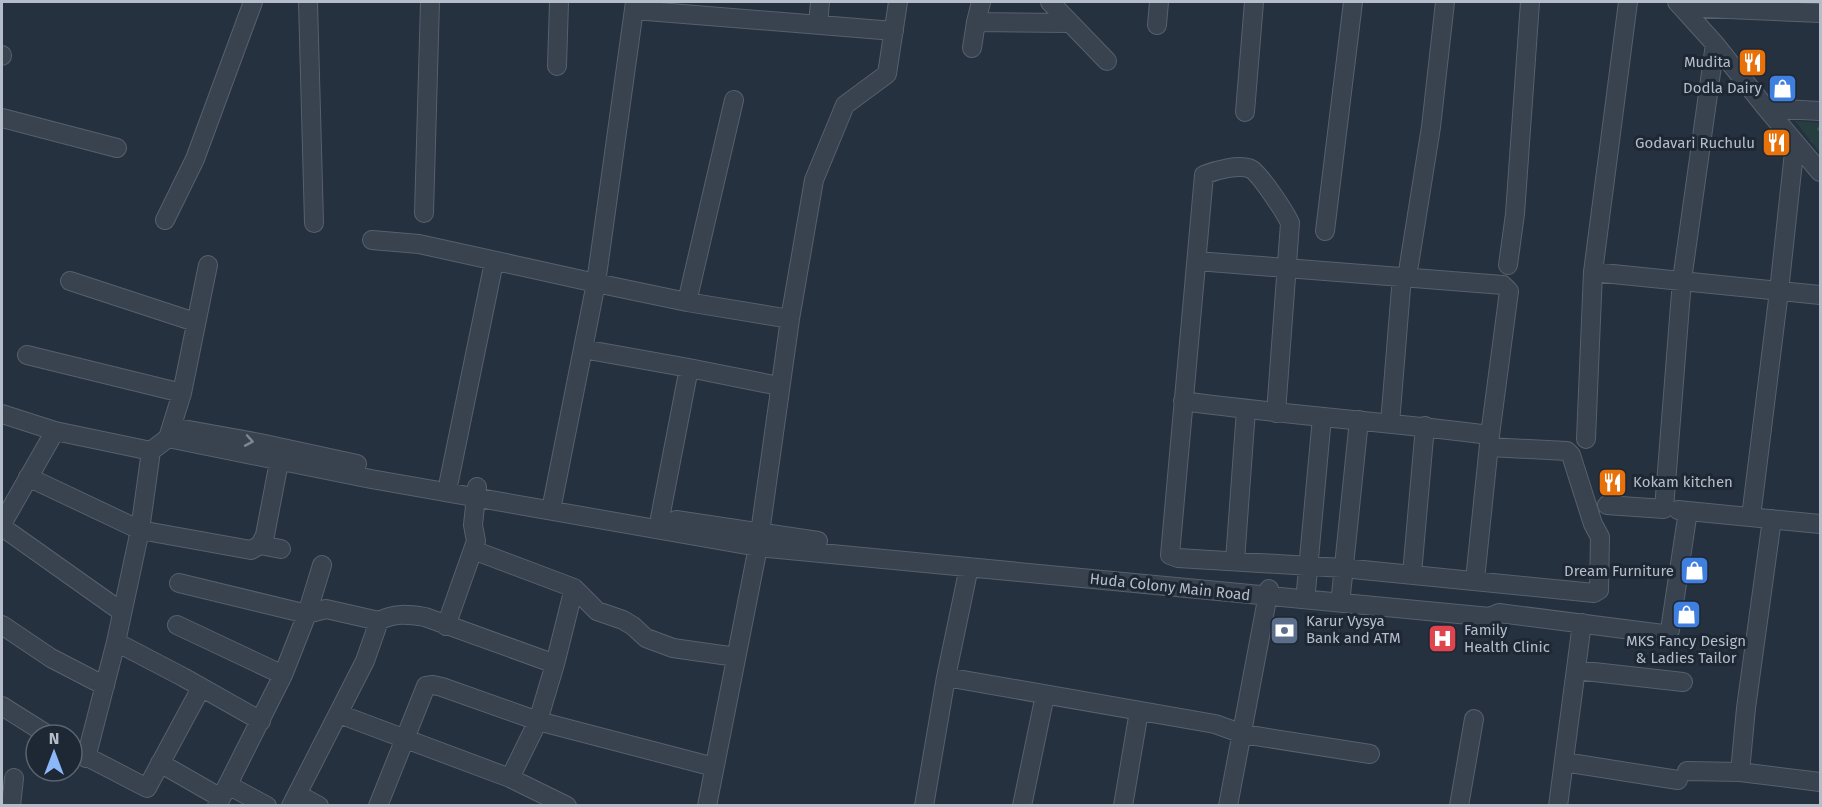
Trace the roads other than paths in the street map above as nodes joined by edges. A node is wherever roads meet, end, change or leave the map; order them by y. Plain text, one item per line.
1 (253, 2) edge
2 (308, 2) edge
3 (430, 2) edge
4 (559, 2) edge
5 (820, 2) edge
6 (898, 2) edge
7 (981, 2) edge
8 (1050, 2) edge
9 (1159, 2) edge
10 (1254, 2) edge
11 (1353, 2) edge
12 (1445, 2) edge
13 (1530, 2) edge
14 (1628, 2) edge
15 (1680, 4) edge
16 (634, 6) edge
17 (741, 10) edge
18 (1821, 13) edge
19 (976, 22) junction
20 (1069, 23) junction
21 (818, 25) junction
22 (1157, 25) dead end
23 (894, 31) junction
24 (1715, 44) junction
25 (972, 48) dead end
26 (1107, 61) dead end
27 (557, 66) dead end
28 (734, 100) dead end
29 (1766, 108) junction
30 (1821, 111) edge
31 (1245, 112) dead end
32 (2, 118) edge
33 (1795, 142) junction
34 (117, 148) dead end
35 (1821, 172) edge
36 (424, 213) dead end
37 (165, 220) dead end
38 (314, 223) dead end
39 (1324, 231) dead end
40 (372, 240) dead end
41 (1197, 261) junction
42 (494, 262) junction
43 (208, 265) dead end
44 (1509, 265) dead end
45 (1288, 267) junction
46 (1406, 270) junction
47 (1593, 272) junction
48 (1682, 280) junction
49 (70, 282) dead end
50 (596, 283) junction
51 (1779, 291) junction
52 (1821, 295) edge
53 (687, 302) junction
54 (790, 319) junction
55 (195, 322) junction
56 (583, 349) junction
57 (27, 355) dead end
58 (689, 368) junction
59 (780, 386) junction
60 (182, 393) junction
61 (1183, 401) junction
62 (1246, 410) junction
63 (1276, 412) junction
64 (2, 414) edge
65 (1322, 417) junction
66 (1359, 420) junction
67 (1390, 423) junction
68 (1425, 426) junction
69 (55, 431) junction
70 (169, 433) junction
71 (1586, 439) dead end
72 (1490, 441) junction
73 (151, 450) junction
74 (279, 462) junction
75 (28, 477) junction
76 (449, 481) junction
77 (477, 491) junction
78 (552, 504) junction
79 (1607, 505) dead end
80 (1664, 509) junction
81 (1688, 511) junction
82 (1751, 517) junction
83 (660, 518) junction
84 (1772, 519) junction
85 (1821, 524) edge
86 (2, 525) edge
87 (140, 530) junction
88 (758, 540) junction
89 (260, 545) junction
90 (281, 549) dead end
91 (473, 550) junction
92 (1235, 561) junction
93 (322, 565) dead end
94 (1308, 566) junction
95 (969, 567) junction
96 (1343, 568) junction
97 (1412, 574) junction
98 (1475, 580) junction
99 (179, 582) dead end
100 (574, 588) junction
101 (1306, 591) junction
102 (1269, 593) junction
103 (1341, 595) junction
104 (122, 612) junction
105 (1493, 613) junction
106 (307, 614) junction
107 (378, 621) junction
108 (1582, 623) junction
109 (2, 625) edge
110 (177, 625) dead end
111 (446, 626) junction
112 (116, 642) junction
113 (736, 657) junction
114 (555, 664) junction
115 (1576, 670) junction
116 (283, 675) junction
117 (946, 677) junction
118 (1683, 682) dead end
119 (105, 686) junction
120 (201, 688) junction
121 (1045, 695) junction
122 (2, 706) edge
123 (1139, 711) junction
124 (339, 714) junction
125 (1474, 719) dead end
126 (261, 721) junction
127 (538, 721) junction
128 (29, 723) edge
129 (1243, 734) junction
130 (404, 739) junction
131 (84, 741) edge
132 (1370, 754) dead end
133 (84, 756) edge
134 (1564, 762) junction
135 (160, 763) junction
136 (714, 767) junction
137 (1740, 772) junction
138 (510, 777) junction
139 (14, 778) dead end
140 (1821, 782) edge
141 (222, 796) edge
142 (294, 800) edge
143 (11, 806) edge
144 (267, 806) edge
145 (319, 806) edge
146 (378, 806) edge
147 (567, 806) edge
148 (707, 806) edge
149 (924, 806) edge
150 (1022, 806) edge
151 (1123, 806) edge
152 (1228, 806) edge
153 (1459, 806) edge
154 (1558, 806) edge

1 - 37 street
2 - 38 street
3 - 36 street
4 - 27 street
5 - 21 street
6 - 23 street
7 - 19 street
8 - 20 street
9 - 22 street
10 - 31 street
11 - 39 street
12 - 46 street
13 - 44 street
14 - 47 street
15 - 18 street
15 - 24 street
16 - 17 street
16 - 50 street
17 - 21 street
19 - 20 street
19 - 25 street
20 - 26 street
21 - 23 street
23 - 54 street
24 - 29 street
24 - 48 street
28 - 53 street
29 - 30 street
29 - 33 street
32 - 34 street
33 - 35 street
33 - 51 street
40 - 42 street
41 - 45 street
41 - 45 street
41 - 61 street
42 - 50 street
42 - 76 street
43 - 55 street
45 - 46 street
45 - 63 street
46 - 67 street
46 - 72 street
47 - 48 street
47 - 71 street
48 - 51 street
48 - 80 street
49 - 55 street
50 - 53 street
50 - 56 street
51 - 52 street
51 - 82 street
53 - 54 street
54 - 59 street
55 - 60 street
56 - 58 street
56 - 78 street
57 - 60 street
58 - 59 street
58 - 83 street
59 - 88 street
60 - 70 street
61 - 62 street
61 - 92 street
62 - 63 street
62 - 92 street
63 - 65 street
64 - 69 street
65 - 66 street
65 - 94 street
66 - 67 street
66 - 96 street
67 - 68 street
68 - 72 street
68 - 97 street
69 - 73 street
69 - 75 street
70 - 73 street
70 - 74 street
70 -> 76 street
72 - 98 street
72 - 98 street
73 - 87 street
74 - 77 street
74 - 89 street
75 - 86 street
75 - 87 street
76 - 77 street
77 - 78 street
77 - 91 street
78 - 83 street
78 - 88 street
79 - 80 street
80 - 81 street
81 - 82 street
81 - 108 street, Huda Colony Main Road
82 - 84 street
83 - 88 street
84 - 85 street
84 - 137 street
86 - 104 street
87 - 89 street
87 - 104 street
88 - 95 street, Huda Colony Main Road
88 - 102 street
88 - 113 street
89 - 90 street
91 - 100 street
91 - 111 street
92 - 94 street
93 - 106 street
94 - 96 street
94 - 101 street
95 - 102 street, Huda Colony Main Road
95 - 117 street
96 - 97 street
96 - 103 street
97 - 98 street
99 - 106 street
100 - 113 street
100 - 114 street
101 - 102 street
101 - 103 street
102 - 105 street, Huda Colony Main Road
102 - 129 street
103 - 105 street
104 - 112 street
105 - 108 street, Huda Colony Main Road
106 - 107 street
106 - 116 street
107 - 111 street
107 - 124 street
108 - 115 street
109 - 119 street
110 - 116 street
111 - 114 street
112 - 119 street
112 - 120 street
113 - 136 street
114 - 127 street
115 - 118 street
115 - 134 street
116 - 126 street
117 - 121 street
117 - 149 street
119 - 131 street
120 - 126 street
120 - 135 street
121 - 123 street
121 - 150 street
122 - 128 street
123 - 129 street
123 - 151 street
124 - 130 street
124 - 142 street
125 - 153 street
126 - 141 street
127 - 130 street
127 - 136 street
127 - 138 street
129 - 132 street
129 - 152 street
130 - 138 street
130 - 146 street
133 - 135 street
134 - 137 street
134 - 154 street
135 - 141 street
136 - 148 street
137 - 140 street
138 - 147 street
139 - 143 street
141 - 144 street
142 - 145 street

